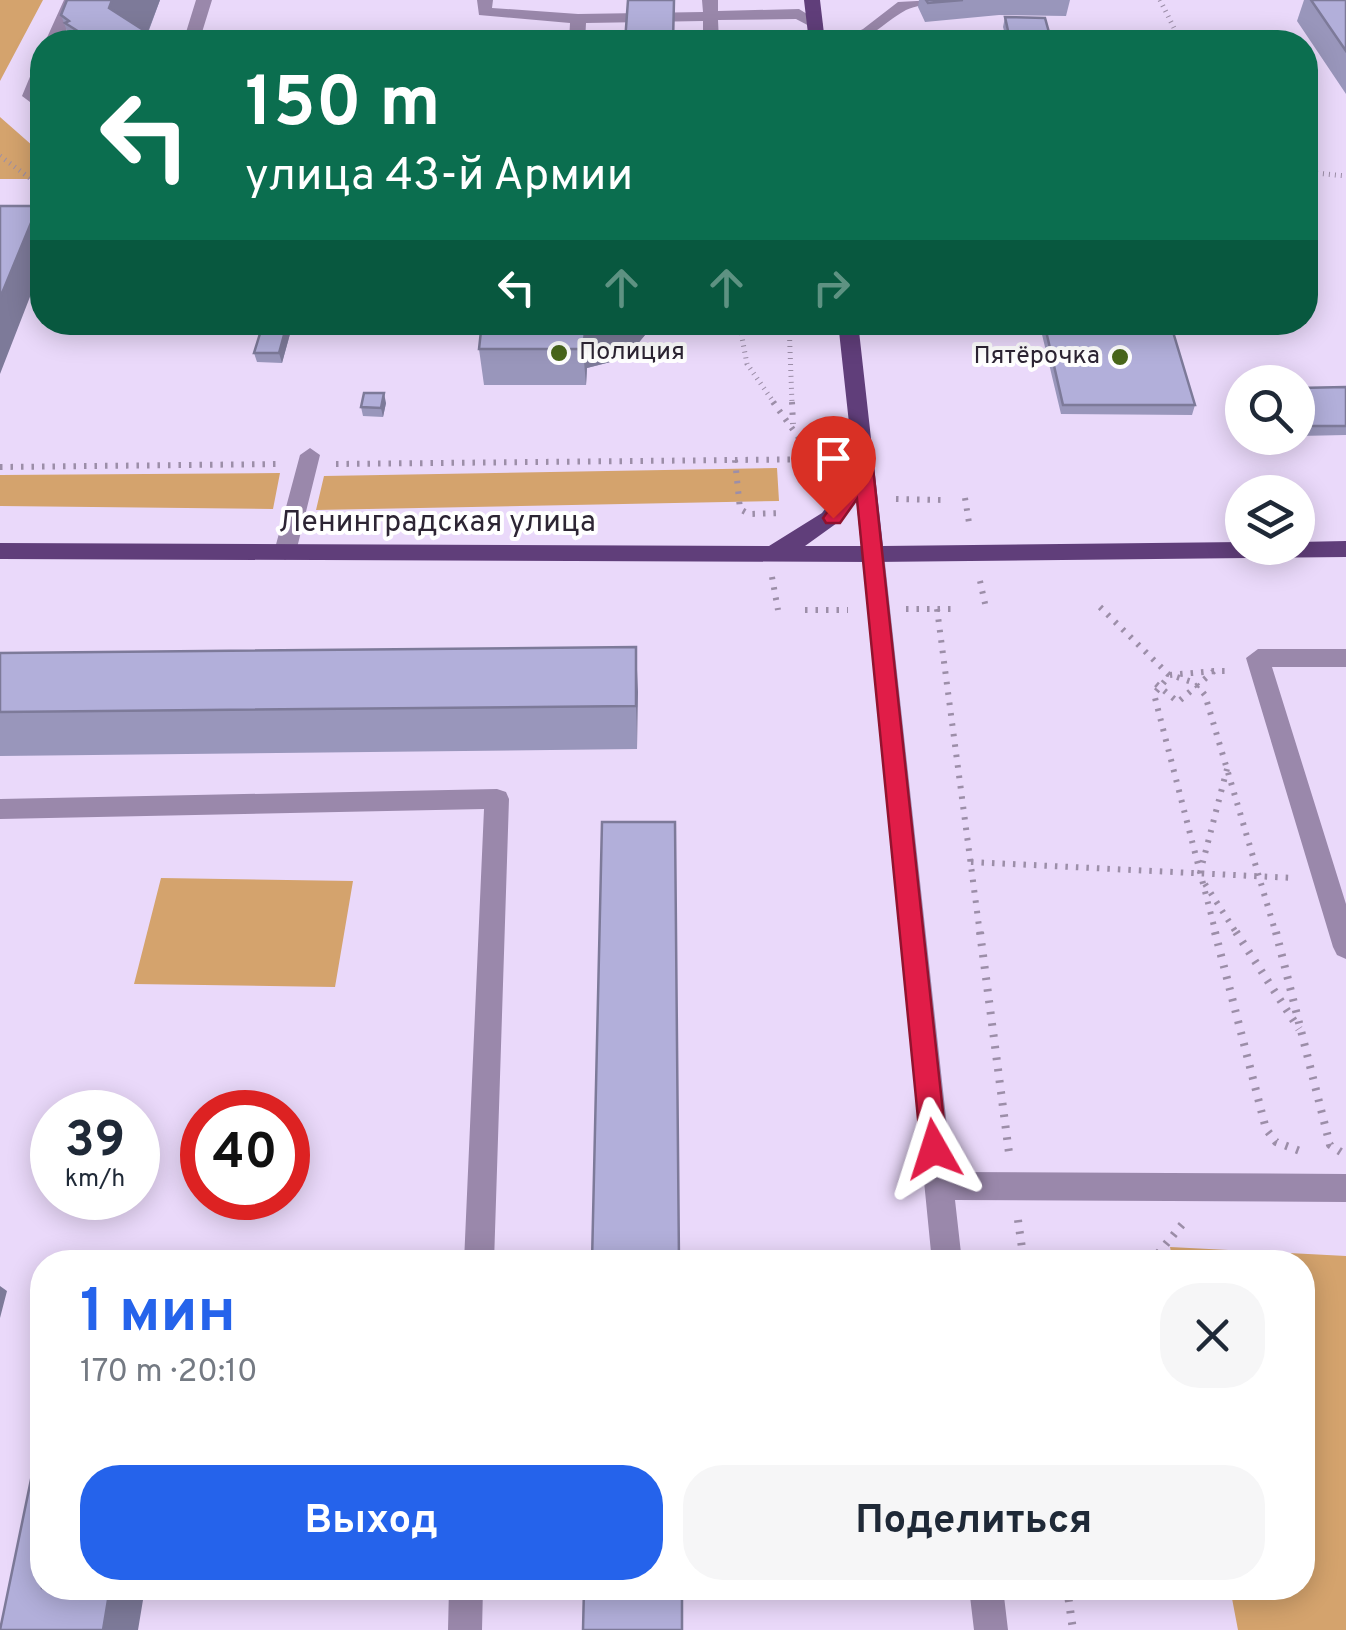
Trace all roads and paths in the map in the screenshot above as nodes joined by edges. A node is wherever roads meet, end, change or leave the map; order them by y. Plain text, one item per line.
1 (72, 0) edge
2 (204, 0) edge
3 (486, 0) edge
4 (928, 0) edge
5 (1160, 0) edge
6 (812, 1) edge
7 (902, 2) edge
8 (710, 7) edge
9 (799, 14) junction
10 (578, 20) junction
11 (815, 24) junction
12 (59, 30) edge
13 (195, 30) edge
14 (577, 30) edge
15 (816, 30) edge
16 (871, 30) edge
17 (1174, 30) edge
18 (0, 156) edge
19 (1318, 173) edge
20 (1346, 176) edge
21 (30, 178) edge
22 (741, 335) edge
23 (790, 335) edge
24 (848, 335) edge
25 (793, 425) junction
26 (814, 459) junction
27 (852, 459) junction
28 (309, 460) junction
29 (735, 460) junction
30 (0, 467) edge
31 (808, 499) dead end
32 (790, 512) dead end
33 (1346, 548) edge
34 (0, 551) edge
35 (284, 552) junction
36 (768, 554) junction
37 (873, 554) junction
38 (1100, 607) dead end
39 (954, 609) dead end
40 (1346, 658) edge
41 (1214, 670) junction
42 (1262, 671) junction
43 (1168, 674) junction
44 (1195, 683) junction
45 (1156, 684) junction
46 (1228, 768) junction
47 (0, 809) edge
48 (971, 862) junction
49 (1200, 876) junction
50 (1262, 878) junction
51 (1325, 878) junction
52 (1346, 947) edge
53 (1302, 1034) junction
54 (1330, 1145) junction
55 (1306, 1151) dead end
56 (1317, 1151) dead end
57 (1346, 1154) edge
58 (938, 1186) junction
59 (1014, 1187) junction
60 (1214, 1188) junction
61 (1346, 1188) edge
62 (479, 1250) edge
63 (946, 1250) edge
64 (1022, 1250) edge
65 (1161, 1250) edge
66 (465, 1600) edge
67 (987, 1600) edge
68 (1069, 1600) edge
69 (464, 1630) edge
70 (991, 1630) edge
71 (1073, 1630) edge

1 - 12 street
2 - 13 street
3 - 10 street
4 - 7 street
5 - 17 path
6 - 9 street
6 - 11 main road
7 - 16 street
8 - 9 street
8 - 10 street
9 - 11 street
10 - 14 street
11 - 15 main road
18 - 21 path
19 - 20 path
22 - 25 path
23 - 25 path
24 - 27 main road
25 - 26 path
26 - 27 path
26 - 29 path
26 - 31 path
27 - 36 main road
27 - 37 main road
28 - 29 path
28 - 30 path
28 - 35 street
29 - 32 path
33 - 37 main road, Ленинградская улица
34 - 35 main road, Ленинградская улица
35 - 36 main road, Ленинградская улица
36 - 37 main road, Ленинградская улица
37 - 58 street
38 - 43 path
39 - 48 path
40 - 42 street
41 - 42 path
41 - 43 path
41 - 44 path
42 - 51 street
43 - 44 path
43 - 45 path
44 - 45 path
44 - 46 path
45 - 49 path
46 - 49 path
46 - 50 path
47 - 62 street
48 - 49 path
48 - 59 path
49 - 50 path
49 - 53 path
49 - 55 path
50 - 51 path
50 - 53 path
51 - 52 street
53 - 54 path
54 - 56 path
54 - 57 path
58 - 59 street
58 - 63 street
59 - 60 street
59 - 64 path
60 - 61 street
60 - 65 path
66 - 69 street
67 - 70 street
68 - 71 path

